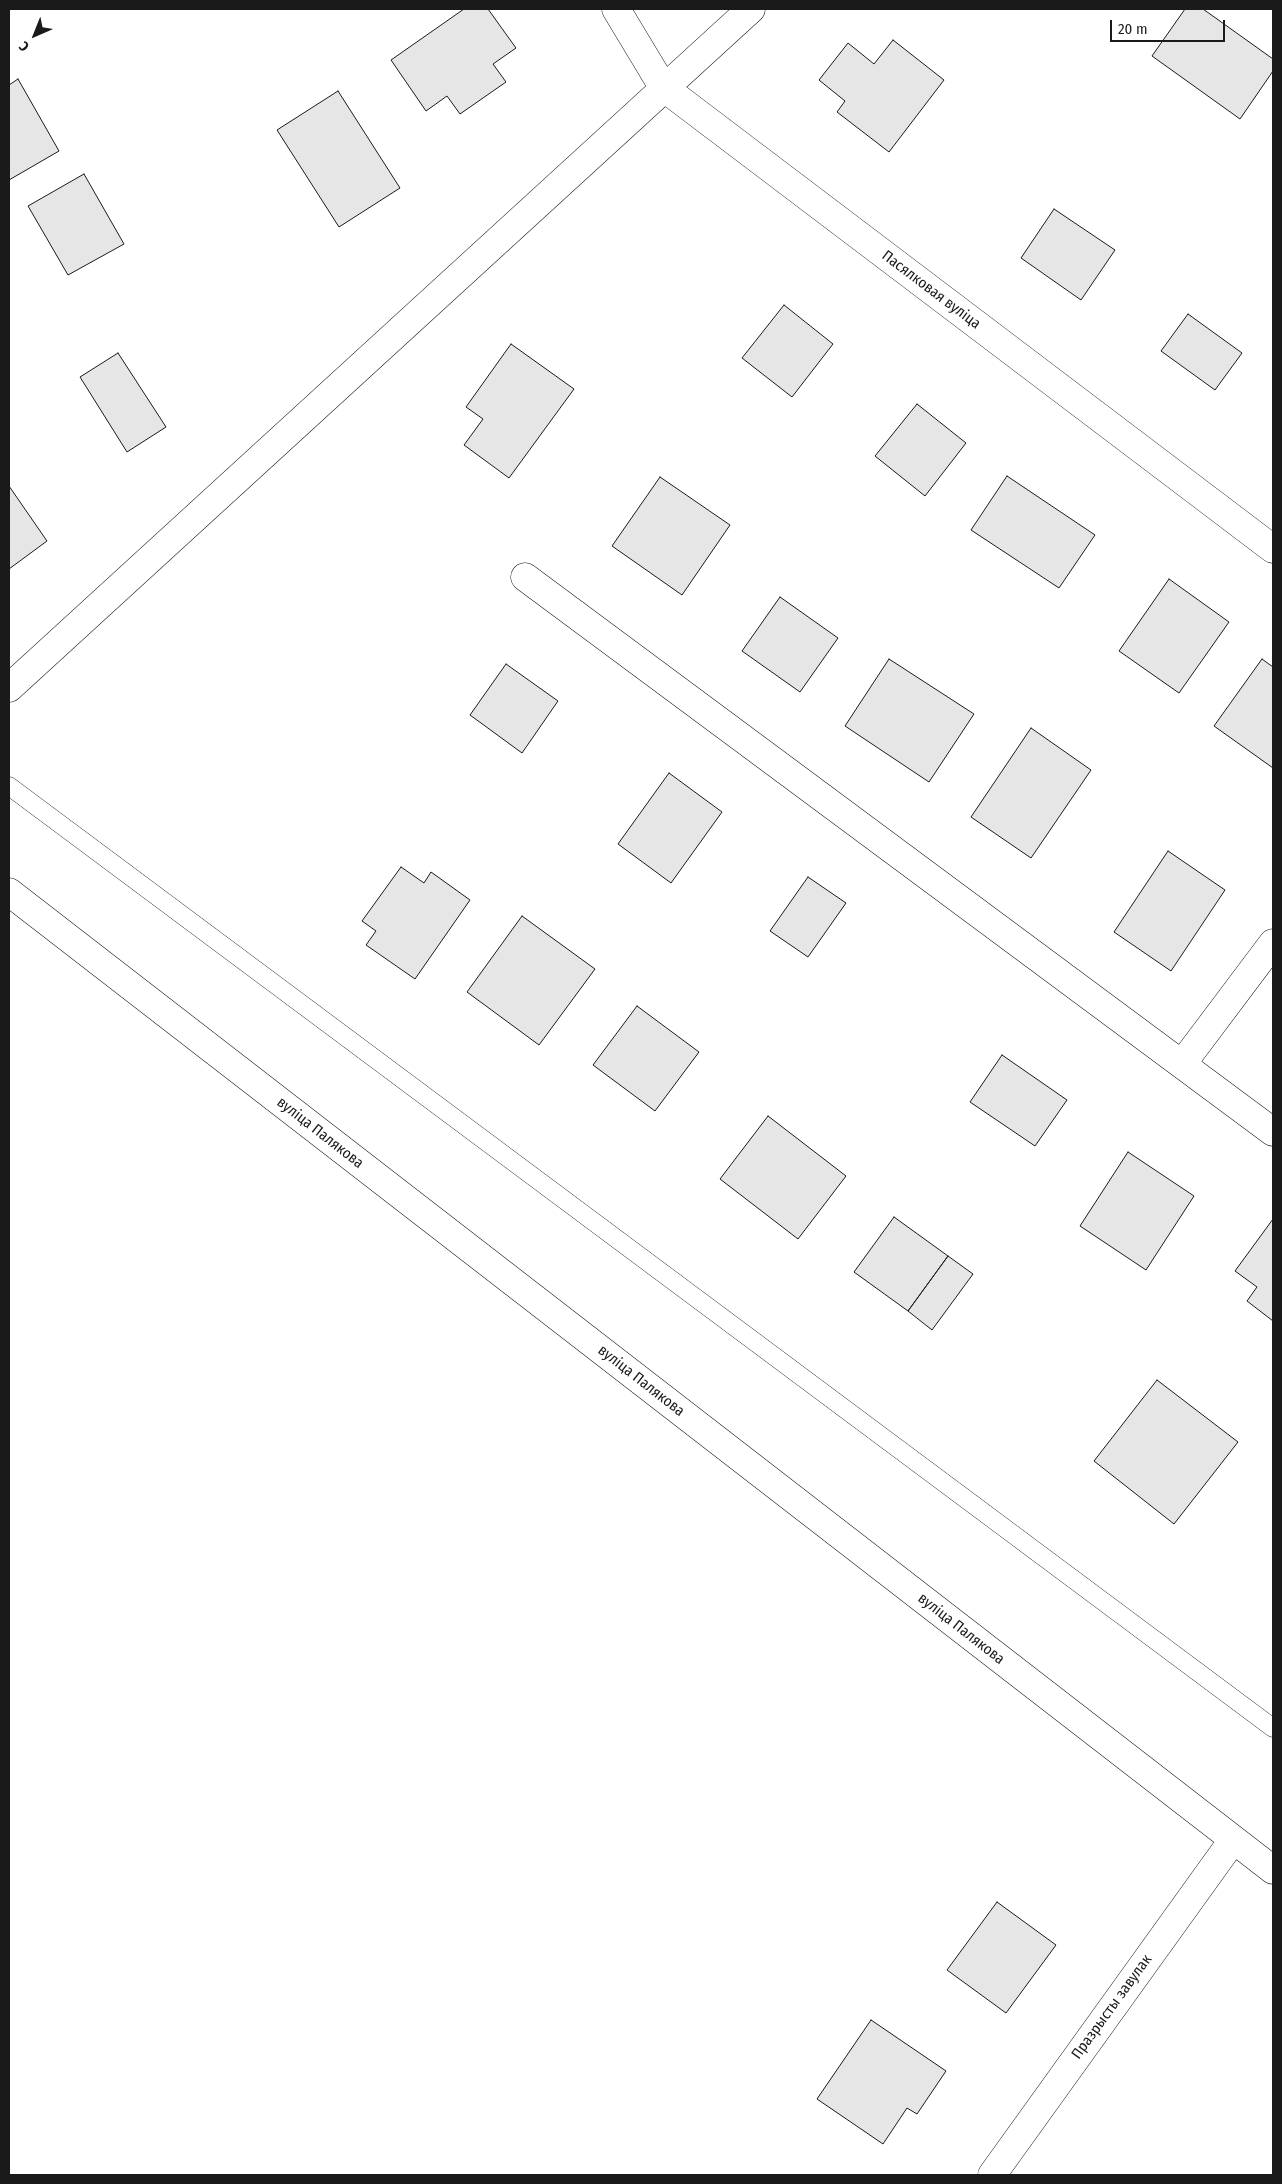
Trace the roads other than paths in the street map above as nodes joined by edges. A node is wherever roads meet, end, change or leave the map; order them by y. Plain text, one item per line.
1 (616, 9) edge
2 (751, 9) edge
3 (663, 87) junction
4 (1273, 549) edge
5 (525, 577) dead end
6 (9, 688) edge
7 (9, 786) edge
8 (9, 892) edge
9 (1273, 943) edge
10 (1182, 1064) junction
11 (1273, 1132) edge
12 (1273, 1728) edge
13 (1233, 1840) junction
14 (1273, 1870) edge
15 (992, 2175) edge

1 - 3 street, Пасялковая вуліца
2 - 3 street
3 - 4 street, Пасялковая вуліца
3 - 6 street
5 - 10 street
7 - 12 lane
8 - 13 street, вуліца Палякова
9 - 10 street
10 - 11 street
13 - 14 street, вуліца Палякова
13 - 15 street, Празрысты завулак

